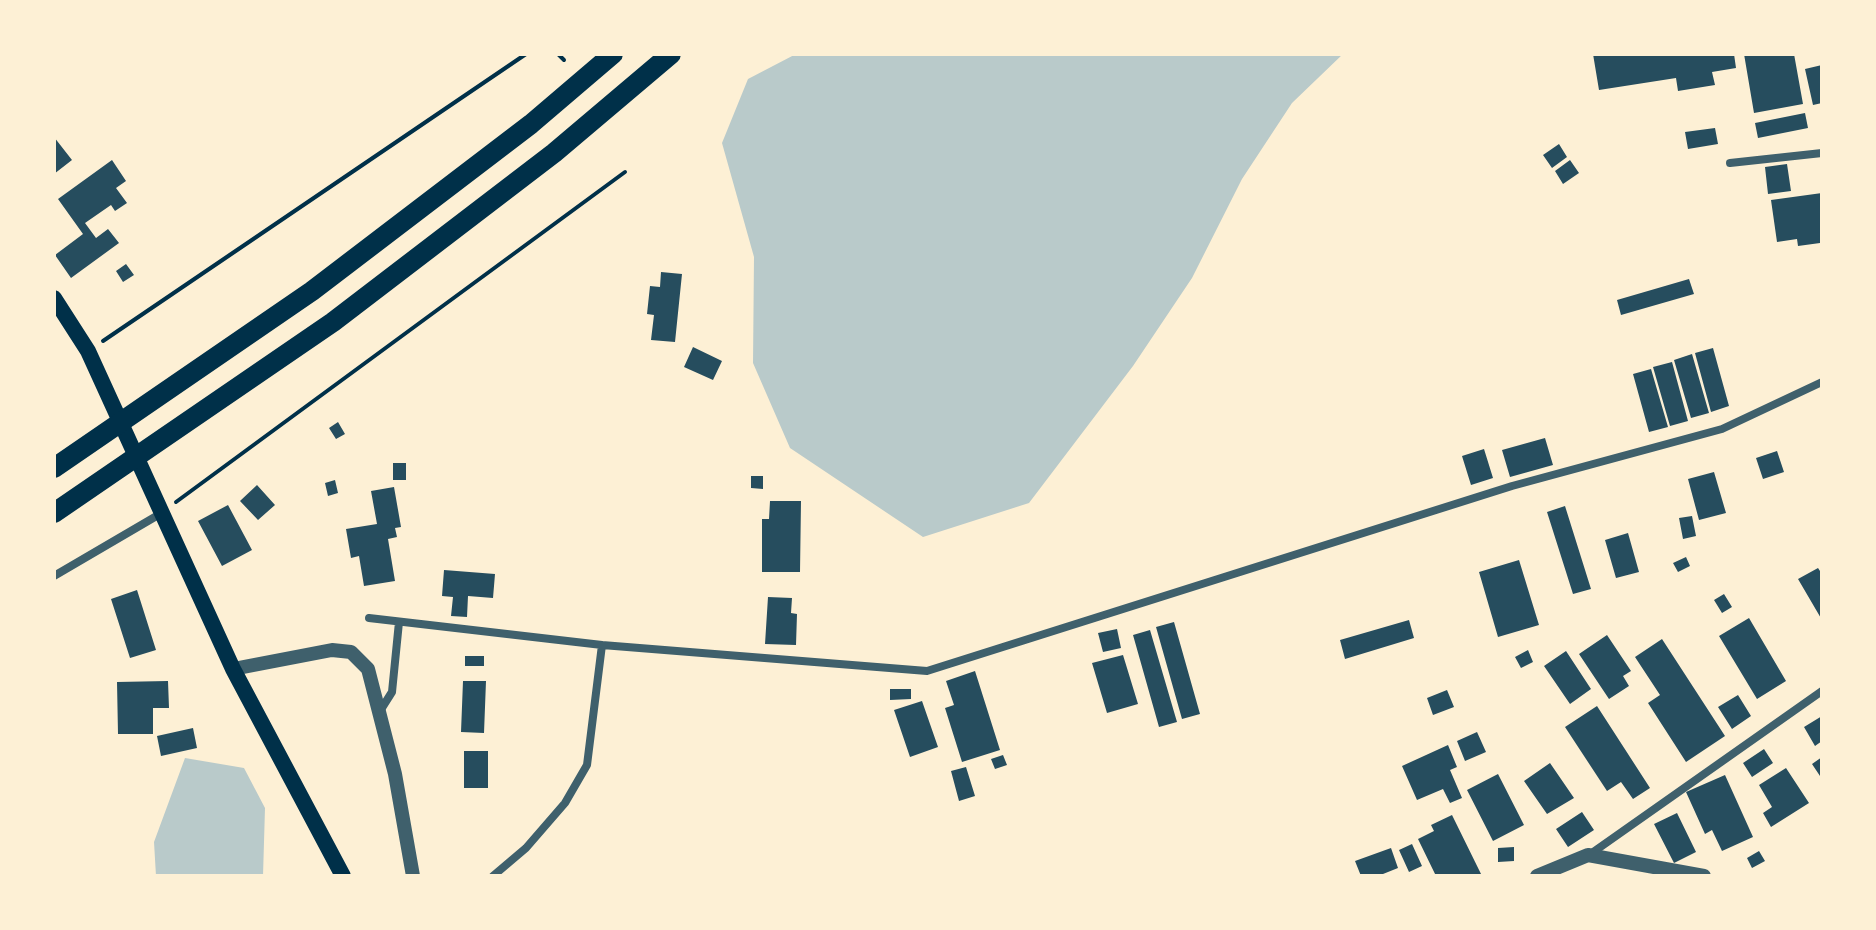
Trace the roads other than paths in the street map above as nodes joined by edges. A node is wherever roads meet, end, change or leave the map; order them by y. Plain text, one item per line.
1 (613, 54) edge
2 (671, 54) edge
3 (1822, 153) edge
4 (1730, 163) dead end
5 (54, 298) edge
6 (1822, 382) edge
7 (54, 468) edge
8 (54, 513) edge
9 (160, 514) junction
10 (54, 576) edge
11 (369, 618) dead end
12 (399, 622) junction
13 (602, 645) junction
14 (233, 669) junction
15 (1822, 691) edge
16 (380, 711) junction
17 (1588, 855) junction
18 (343, 876) edge
19 (413, 876) edge
20 (493, 876) edge
21 (1537, 876) edge
22 (1704, 876) edge

1 - 7 highway
2 - 8 highway
3 - 4 street
5 - 9 main road
6 - 13 street
9 - 10 street
9 - 14 main road
11 - 12 street
12 - 13 street
12 - 16 street
13 - 20 street
14 - 16 street
14 - 18 main road
15 - 17 street
16 - 19 street
17 - 21 street
17 - 22 street

